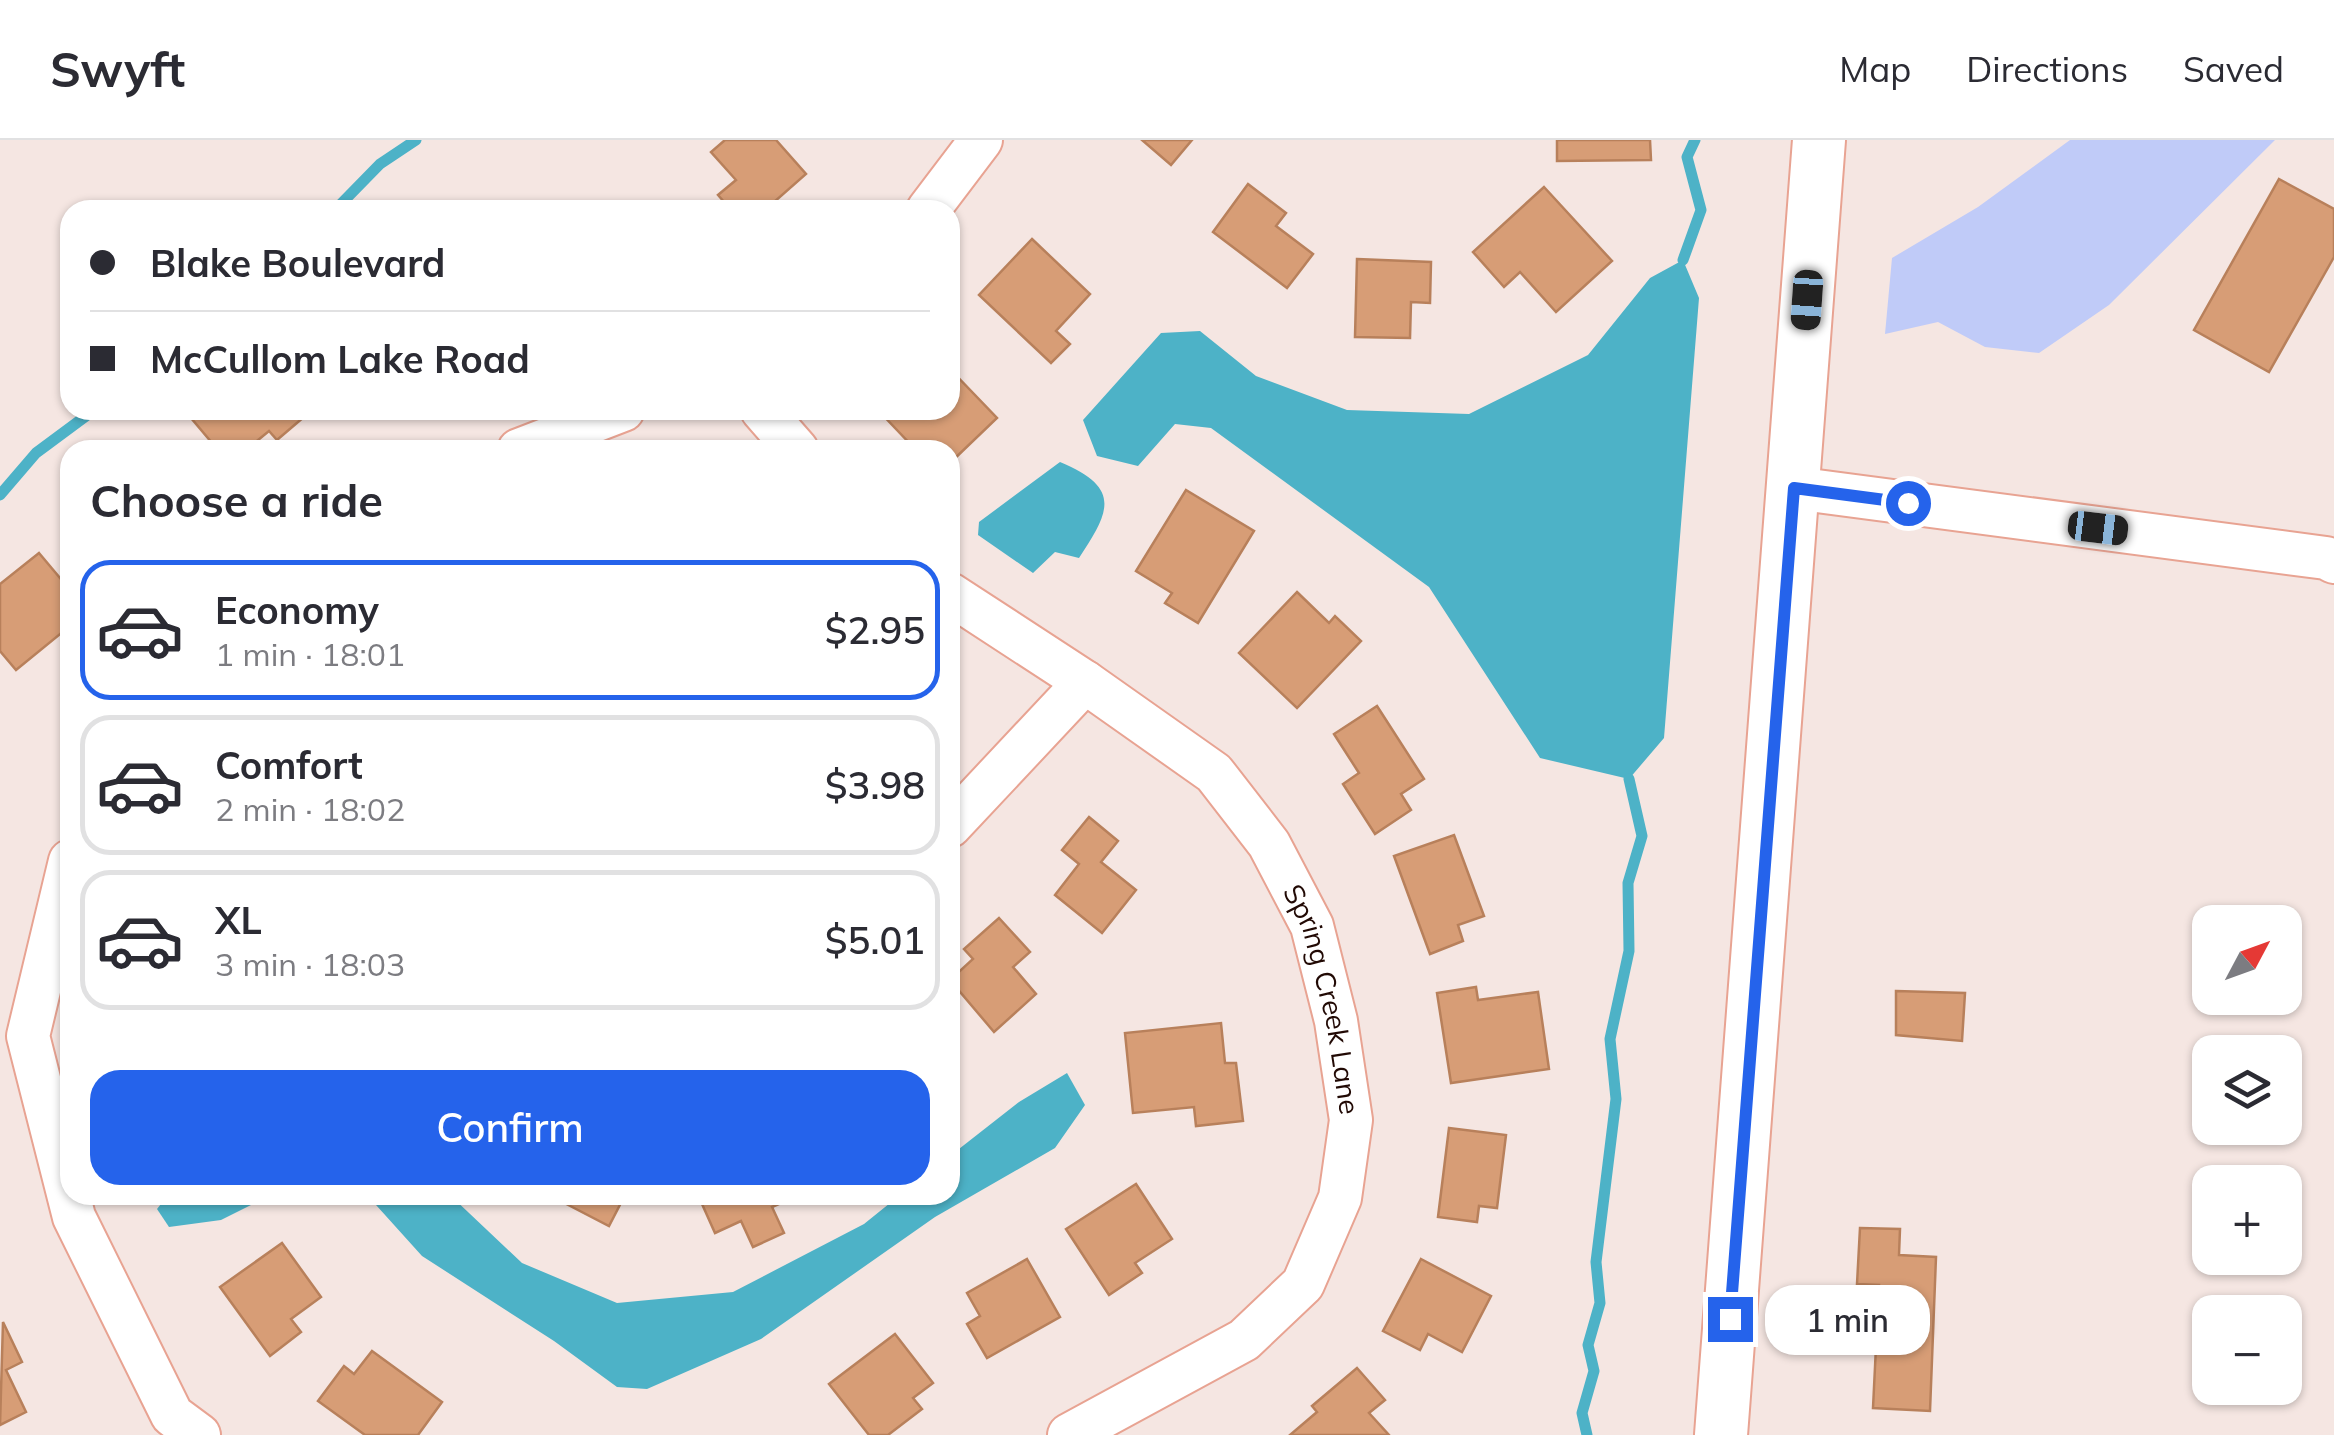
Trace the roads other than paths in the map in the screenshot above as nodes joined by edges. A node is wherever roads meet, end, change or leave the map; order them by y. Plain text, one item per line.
1 (981, 140) edge
2 (1818, 140) edge
3 (936, 200) edge
4 (597, 420) edge
5 (771, 420) edge
6 (545, 440) edge
7 (788, 440) edge
8 (1794, 488) junction
9 (2334, 562) edge
10 (960, 601) edge
11 (1085, 682) junction
12 (960, 815) edge
13 (60, 892) edge
14 (14, 1036) edge
15 (60, 1175) edge
16 (70, 1205) edge
17 (173, 1428) edge
18 (1069, 1435) edge
19 (1720, 1435) edge

1 - 3 street
2 - 8 street
4 - 6 street
5 - 7 street
8 - 9 street
8 - 19 street
10 - 11 street, Spring Creek Lane
11 - 12 street
11 - 18 street, Spring Creek Lane
13 - 14 street
14 - 15 street
16 - 17 street

